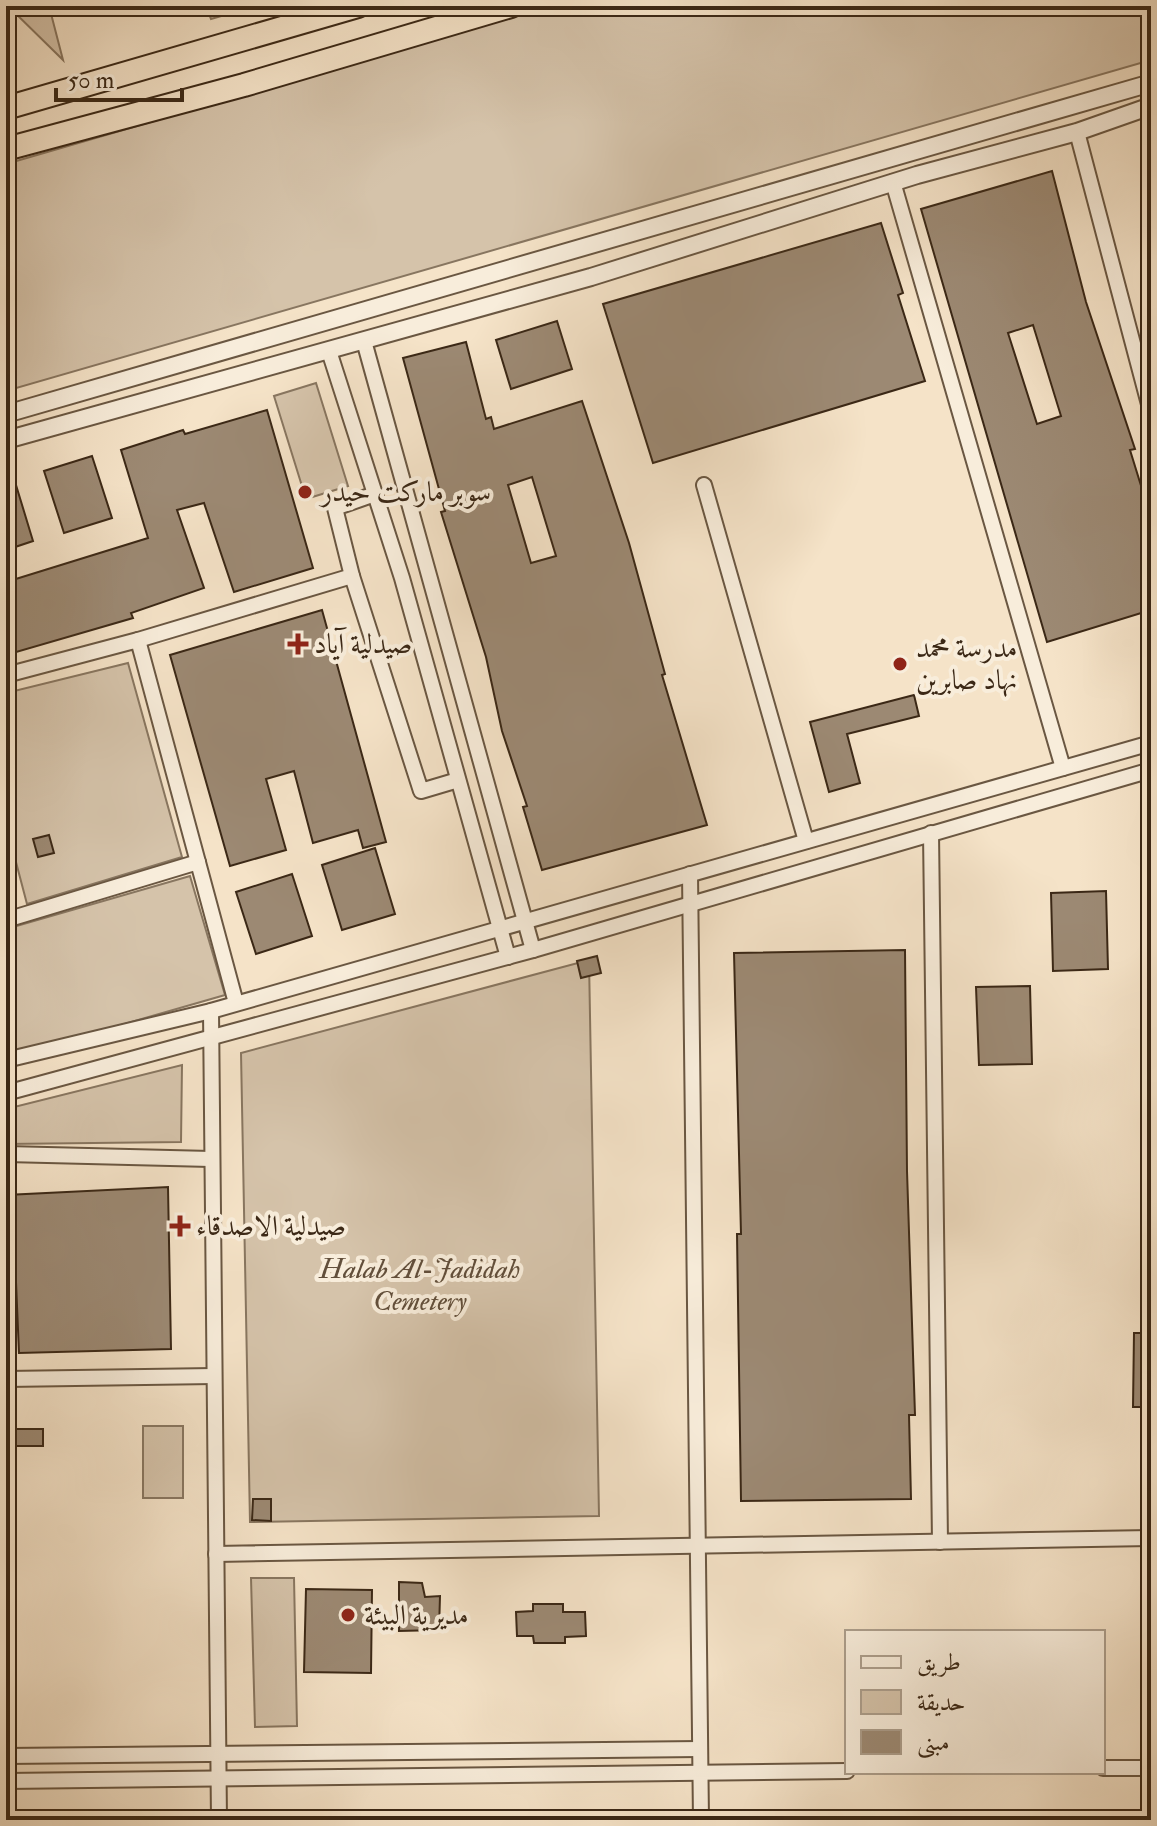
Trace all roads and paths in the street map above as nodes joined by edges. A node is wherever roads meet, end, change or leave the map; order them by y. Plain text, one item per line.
1 (358, 6) edge
2 (511, 6) edge
3 (1151, 83) edge
4 (1151, 106) edge
5 (6, 108) edge
6 (1077, 132) junction
7 (6, 149) edge
8 (893, 182) junction
9 (364, 341) junction
10 (329, 351) junction
11 (1151, 412) edge
12 (6, 414) edge
13 (6, 440) edge
14 (704, 485) dead end
15 (375, 494) junction
16 (427, 571) junction
17 (352, 576) junction
18 (402, 578) junction
19 (138, 640) junction
20 (6, 675) edge
21 (1151, 743) edge
22 (1063, 768) junction
23 (1151, 770) edge
24 (458, 780) junction
25 (931, 833) junction
26 (806, 841) junction
27 (198, 862) junction
28 (690, 874) junction
29 (688, 903) junction
30 (6, 920) edge
31 (525, 920) junction
32 (499, 927) junction
33 (533, 950) junction
34 (508, 957) junction
35 (236, 1003) junction
36 (211, 1011) junction
37 (213, 1040) junction
38 (6, 1060) edge
39 (6, 1093) edge
40 (6, 1154) edge
41 (211, 1159) junction
42 (214, 1376) junction
43 (6, 1379) edge
44 (1151, 1538) edge
45 (940, 1542) junction
46 (697, 1546) junction
47 (216, 1554) junction
48 (700, 1749) junction
49 (219, 1753) junction
50 (6, 1756) edge
51 (1105, 1768) edge
52 (1151, 1768) edge
53 (845, 1771) edge
54 (700, 1773) junction
55 (219, 1779) junction
56 (6, 1781) edge
57 (219, 1820) edge
58 (701, 1820) edge

1 - 5 highway
2 - 7 highway
3 - 12 street
4 - 6 street
6 - 8 street
6 - 11 street
8 - 9 street
8 - 22 street
9 - 10 street
9 - 16 street
10 - 13 street
10 - 15 street
14 - 26 street
15 - 17 street
15 - 18 street
16 - 18 street
16 - 31 street
17 - 19 street
17 - 24 street
18 - 24 street
19 - 20 street
19 - 27 street
21 - 22 street
22 - 26 street
23 - 25 street
24 - 32 street
25 - 29 street
25 - 45 street
26 - 28 street
27 - 30 street
27 - 35 street
28 - 29 street
28 - 31 street
29 - 33 street
29 - 46 street
31 - 32 street
31 - 33 street
32 - 34 street
32 - 35 street
33 - 34 street
34 - 37 street
35 - 36 street
36 - 37 street
36 - 38 street
37 - 39 street
37 - 41 street
40 - 41 street
41 - 42 street
42 - 43 street
42 - 47 street
44 - 45 street
45 - 46 street
46 - 47 street
46 - 48 street
47 - 49 street
48 - 49 street
48 - 54 street
49 - 50 street
49 - 55 street
51 - 52 street
53 - 54 street
54 - 55 street
54 - 58 street
55 - 56 street
55 - 57 street

